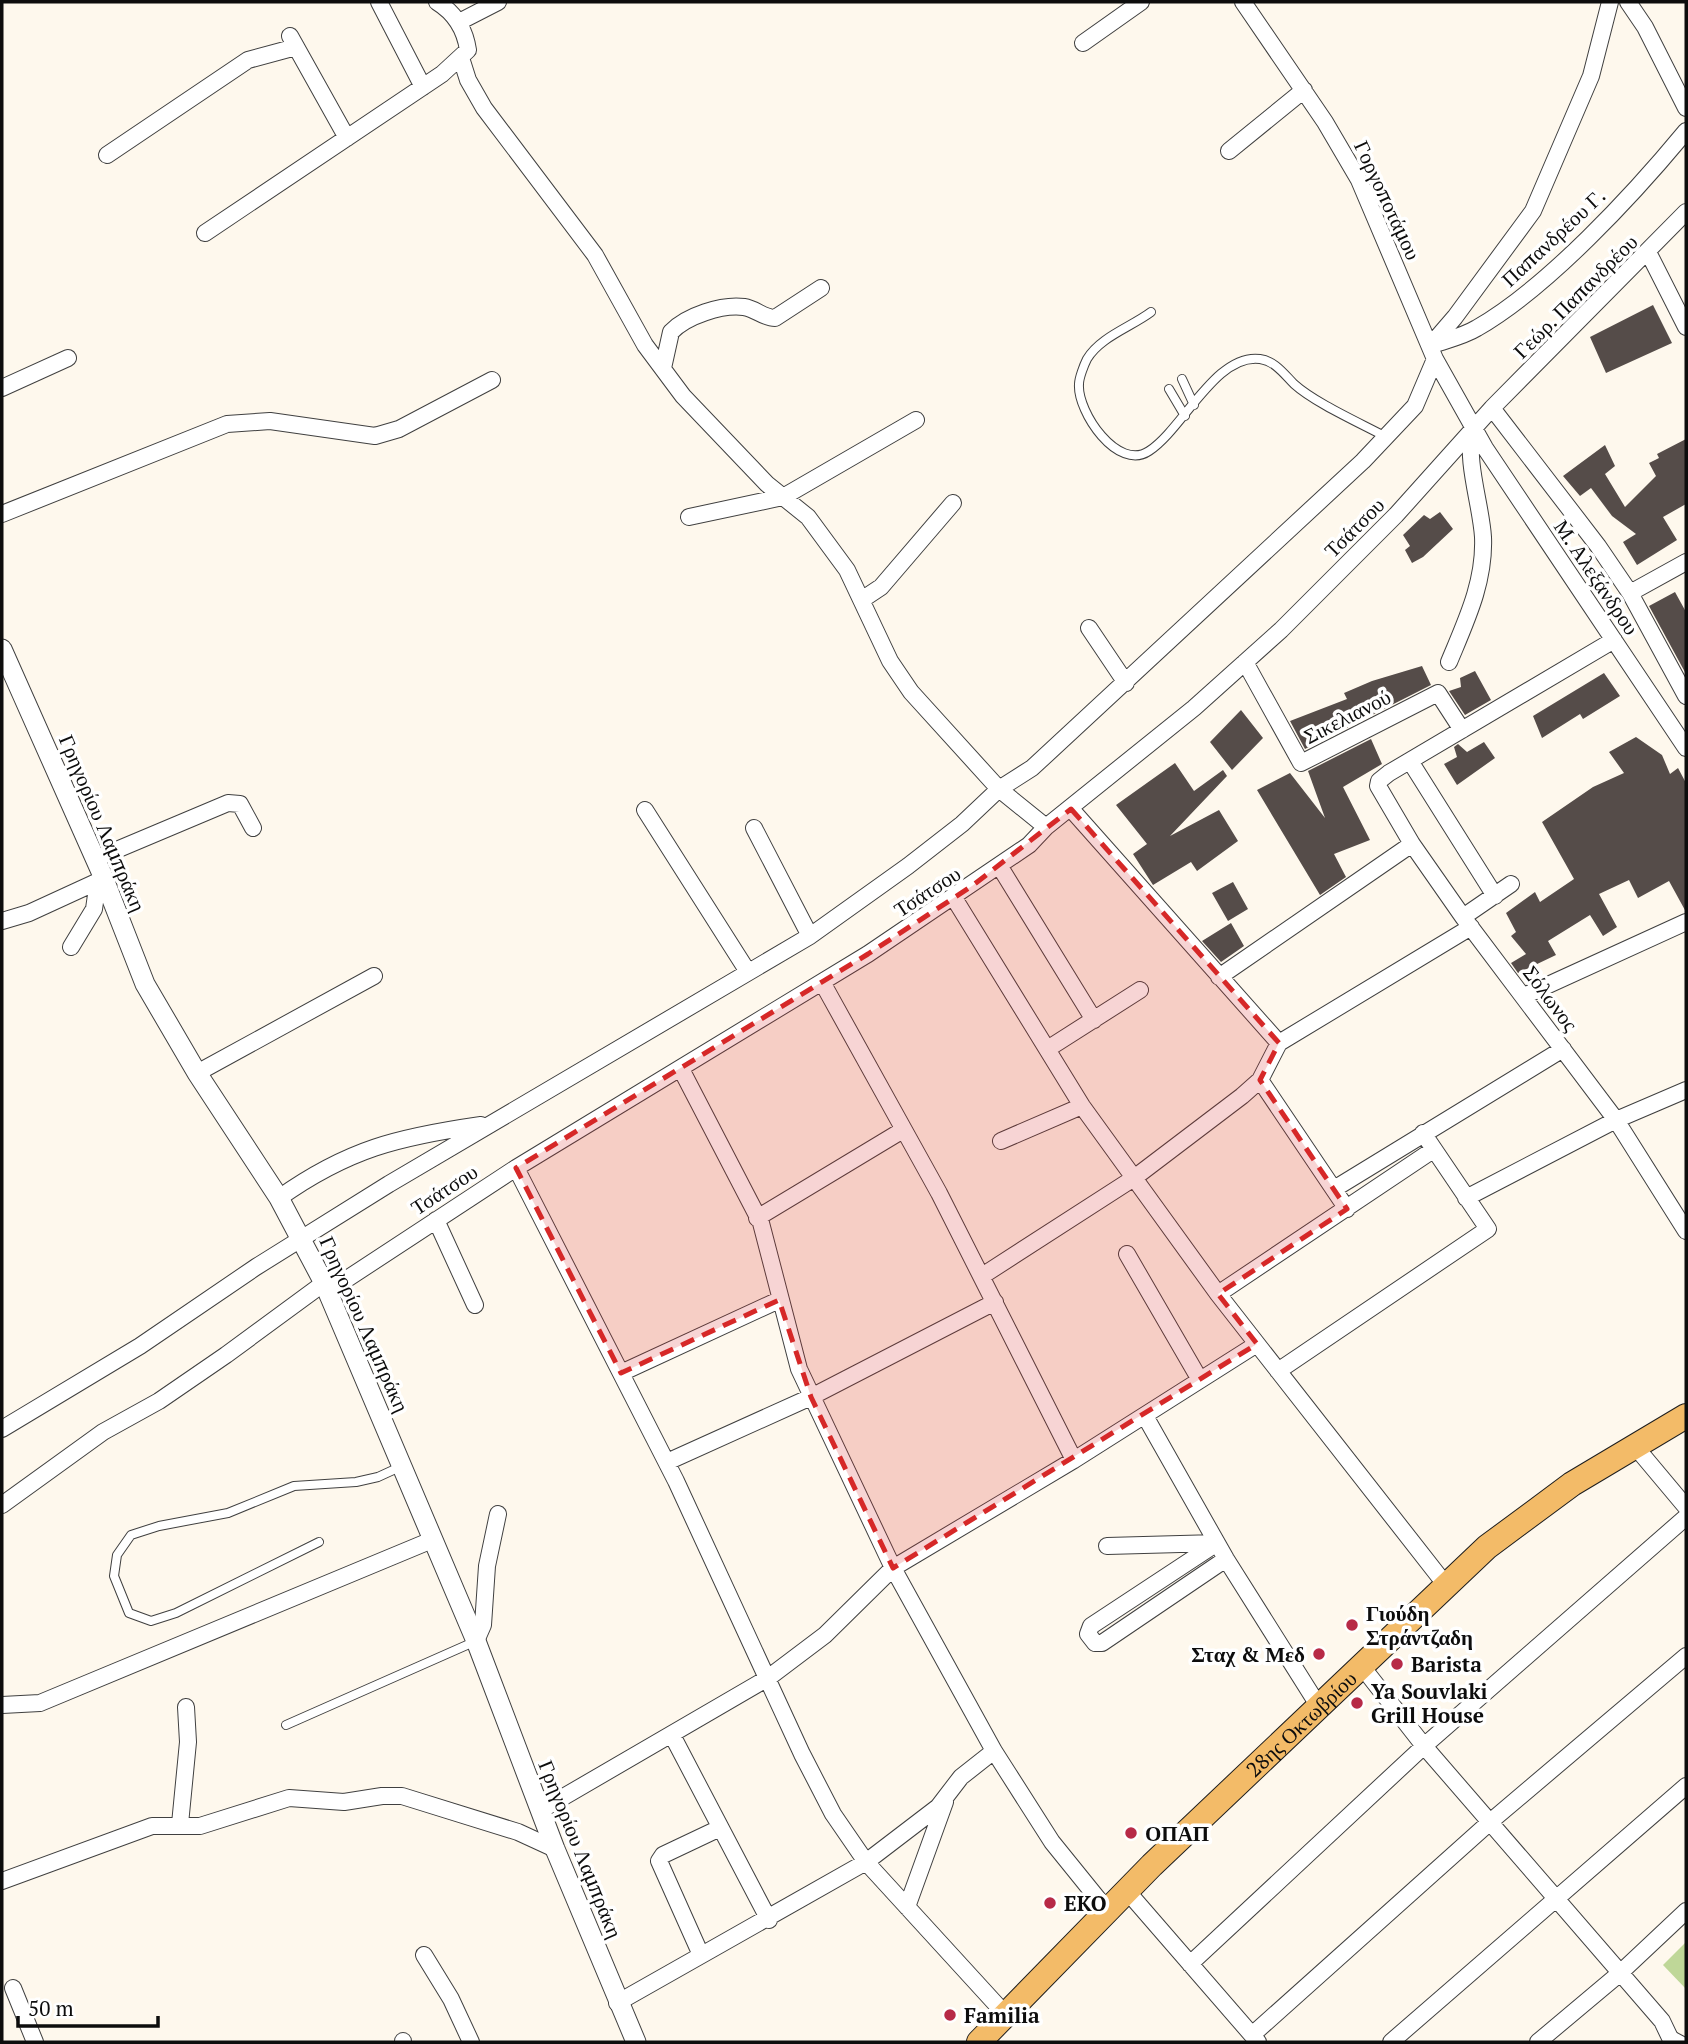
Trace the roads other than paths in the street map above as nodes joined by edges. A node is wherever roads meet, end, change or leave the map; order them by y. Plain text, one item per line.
1 (379, 2) edge
2 (438, 2) edge
3 (498, 2) edge
4 (1141, 2) edge
5 (1243, 2) edge
6 (1609, 2) edge
7 (1628, 2) edge
8 (459, 22) junction
9 (1083, 43) dead end
10 (461, 58) junction
11 (423, 87) junction
12 (1304, 90) junction
13 (1686, 108) edge
14 (1686, 131) edge
15 (347, 138) junction
16 (1229, 151) dead end
17 (107, 155) dead end
18 (1684, 222) edge
19 (205, 233) dead end
20 (1648, 252) junction
21 (821, 288) dead end
22 (1151, 312) dead end
23 (1686, 327) edge
24 (1432, 352) junction
25 (68, 358) dead end
26 (663, 368) junction
27 (1182, 379) dead end
28 (492, 380) dead end
29 (2, 388) edge
30 (1169, 389) dead end
31 (1194, 405) junction
32 (1492, 408) junction
33 (1185, 416) junction
34 (916, 420) dead end
35 (1474, 428) junction
36 (1386, 437) junction
37 (783, 497) junction
38 (953, 503) dead end
39 (2, 513) edge
40 (689, 517) dead end
41 (1686, 562) edge
42 (1630, 593) junction
43 (863, 598) junction
44 (1089, 628) dead end
45 (1614, 640) junction
46 (2, 649) edge
47 (1245, 662) junction
48 (1450, 662) dead end
49 (1126, 683) junction
50 (1686, 696) edge
51 (1462, 730) junction
52 (1686, 748) edge
53 (1410, 761) junction
54 (999, 789) junction
55 (1071, 809) junction
56 (645, 810) dead end
57 (1046, 827) junction
58 (253, 828) dead end
59 (754, 828) dead end
60 (1412, 844) junction
61 (95, 859) junction
62 (1000, 867) junction
63 (101, 880) junction
64 (1511, 884) dead end
65 (1495, 895) junction
66 (954, 898) junction
67 (2, 920) edge
68 (1467, 922) junction
69 (1686, 922) edge
70 (810, 936) junction
71 (71, 947) dead end
72 (748, 972) junction
73 (374, 976) dead end
74 (1219, 977) junction
75 (822, 982) junction
76 (1140, 990) dead end
77 (1524, 996) junction
78 (1094, 1020) junction
79 (1279, 1043) junction
80 (1049, 1048) junction
81 (1563, 1049) junction
82 (681, 1069) junction
83 (197, 1073) junction
84 (1260, 1080) junction
85 (1686, 1090) edge
86 (1082, 1106) junction
87 (1616, 1120) junction
88 (491, 1124) junction
89 (903, 1130) junction
90 (1423, 1133) junction
91 (1001, 1141) dead end
92 (1433, 1150) junction
93 (516, 1168) junction
94 (1134, 1178) junction
95 (1334, 1189) junction
96 (279, 1198) junction
97 (1466, 1198) junction
98 (1347, 1209) junction
99 (757, 1218) junction
100 (436, 1220) junction
101 (1686, 1231) edge
102 (302, 1238) junction
103 (1127, 1254) dead end
104 (982, 1276) junction
105 (326, 1287) junction
106 (1218, 1294) junction
107 (779, 1300) junction
108 (995, 1302) junction
109 (475, 1305) dead end
110 (1257, 1344) junction
111 (1278, 1371) junction
112 (621, 1373) junction
113 (1200, 1380) junction
114 (811, 1397) junction
115 (1145, 1416) junction
116 (1686, 1416) edge
117 (2, 1429) edge
118 (1634, 1445) junction
119 (1074, 1460) junction
120 (667, 1462) junction
121 (402, 1466) junction
122 (2, 1505) edge
123 (1686, 1507) edge
124 (498, 1514) dead end
125 (1686, 1517) edge
126 (432, 1540) junction
127 (319, 1542) dead end
128 (1217, 1544) junction
129 (1107, 1546) dead end
130 (1226, 1559) junction
131 (893, 1568) junction
132 (1445, 1584) junction
133 (476, 1641) junction
134 (1686, 1657) edge
135 (1360, 1664) junction
136 (768, 1678) junction
137 (2, 1705) edge
138 (1318, 1705) junction
139 (186, 1707) dead end
140 (286, 1724) dead end
141 (672, 1735) junction
142 (1424, 1746) junction
143 (994, 1751) junction
144 (1686, 1786) edge
145 (949, 1793) junction
146 (541, 1810) junction
147 (1490, 1822) junction
148 (180, 1824) junction
149 (720, 1828) junction
150 (555, 1849) junction
151 (866, 1862) junction
152 (2, 1881) edge
153 (1127, 1891) junction
154 (1557, 1900) junction
155 (907, 1907) junction
156 (1107, 1910) junction
157 (1686, 1911) edge
158 (768, 1920) junction
159 (424, 1955) dead end
160 (701, 1955) junction
161 (1190, 1964) junction
162 (1619, 1974) junction
163 (13, 1988) dead end
164 (617, 2003) junction
165 (1005, 2014) junction
166 (1671, 2038) edge
167 (1255, 2039) edge
168 (36, 2042) edge
169 (471, 2042) edge
170 (636, 2042) edge
171 (979, 2042) edge
172 (1391, 2042) edge
173 (1538, 2042) edge
174 (1685, 2042) edge

1 - 11 street
2 - 8 street
3 - 8 street
4 - 9 street
5 - 12 street, Γοργοποτάμου
6 - 24 street
7 - 13 street
8 - 10 street
10 - 11 street
10 - 26 street
11 - 15 street
12 - 16 street
12 - 24 street, Γοργοποτάμου
14 - 24 street, Παπανδρέου Γ.
15 - 17 street
15 - 19 street
18 - 20 street, Γεώρ. Παπανδρέου
20 - 23 street
20 - 32 street, Γεώρ. Παπανδρέου
21 - 26 street
22 - 33 lane
24 - 35 street, Γοργοποτάμου
24 - 36 street
25 - 29 street
26 - 37 street
27 - 31 lane
28 - 39 street
30 - 33 lane
31 - 33 lane
31 - 36 lane
32 - 35 street, Γεώρ. Παπανδρέου
32 - 42 street, Μ. Αλεξάνδρου
34 - 37 street
35 - 45 street, Μ. Αλεξάνδρου
35 - 47 street, Τσάτσου
35 - 48 street
36 - 49 street
37 - 40 street
37 - 43 street
38 - 43 street
41 - 42 street
42 - 50 street, Μ. Αλεξάνδρου
43 - 54 street
44 - 49 street
45 - 51 street
45 - 52 street, Μ. Αλεξάνδρου
46 - 61 street, Γρηγορίου Λαμπράκη
47 - 51 street, Σικελιανού
47 - 55 street, Τσάτσου
49 - 54 street
51 - 53 street
53 - 60 street, Σόλωνος
53 - 65 street
54 - 57 street
54 - 70 street
55 - 57 street, Τσάτσου
55 - 74 street
56 - 72 street
57 - 62 street, Τσάτσου
58 - 61 street
59 - 70 street
60 - 68 street, Σόλωνος
60 - 74 street
61 - 63 street, Γρηγορίου Λαμπράκη
62 - 66 street, Τσάτσου
62 - 78 street
63 - 67 street
63 - 71 street
63 - 83 street, Γρηγορίου Λαμπράκη
64 - 65 street
65 - 68 street
66 - 75 street, Τσάτσου
66 - 80 street
68 - 77 street, Σόλωνος
68 - 79 street
69 - 77 street
70 - 72 street
72 - 88 street
73 - 83 street
74 - 79 street
75 - 82 street, Τσάτσου
75 - 89 street
76 - 78 street
77 - 81 street, Σόλωνος
78 - 80 street
79 - 84 street
80 - 86 street
81 - 87 street, Σόλωνος
81 - 90 street
82 - 93 street, Τσάτσου
82 - 99 street
83 - 96 street, Γρηγορίου Λαμπράκη
84 - 94 street
84 - 95 street
85 - 87 street
86 - 91 street
86 - 94 street
87 - 97 street
87 - 101 street, Σόλωνος
88 - 96 street
88 - 102 street
89 - 99 street
89 - 104 street
90 - 92 street
90 - 95 street
92 - 97 street
92 - 98 street
93 - 100 street, Τσάτσου
93 - 112 street
94 - 104 street
94 - 106 street
95 - 98 street
96 - 102 street, Γρηγορίου Λαμπράκη
97 - 111 street
98 - 106 street
99 - 107 street
100 - 105 street, Τσάτσου
100 - 109 street
102 - 105 street, Γρηγορίου Λαμπράκη
102 - 117 street
103 - 113 street
104 - 108 street
105 - 121 street, Γρηγορίου Λαμπράκη
105 - 122 street, Τσάτσου
106 - 110 street
107 - 112 street
107 - 114 street
108 - 114 street
108 - 119 street
110 - 111 street
110 - 113 street
111 - 132 street
112 - 120 street
113 - 115 street
114 - 120 street
114 - 131 street
115 - 119 street
115 - 128 street
116 - 118 main road, 28ης Οκτωβρίου
118 - 123 street
118 - 132 main road, 28ης Οκτωβρίου
119 - 131 street
120 - 136 street
121 - 126 street, Γρηγορίου Λαμπράκη
121 - 127 lane
124 - 133 street
125 - 142 street
126 - 133 street, Γρηγορίου Λαμπράκη
126 - 137 street
128 - 129 street
128 - 130 street
128 - 130 street
130 - 138 street
131 - 136 street
131 - 143 street
132 - 135 main road, 28ης Οκτωβρίου
133 - 140 lane
133 - 146 street, Γρηγορίου Λαμπράκη
134 - 147 street
135 - 138 main road, 28ης Οκτωβρίου
135 - 142 street
136 - 141 street
136 - 151 street
138 - 153 main road, 28ης Οκτωβρίου
139 - 148 street
141 - 146 street
141 - 149 street
142 - 147 street
142 - 161 street
143 - 145 street
143 - 156 street
144 - 154 street
145 - 151 street
145 - 155 street
146 - 150 street, Γρηγορίου Λαμπράκη
147 - 154 street
147 - 167 street
148 - 150 street
148 - 152 street
149 - 158 street
149 - 160 street
150 - 164 street, Γρηγορίου Λαμπράκη
151 - 155 street
151 - 158 street
153 - 156 main road, 28ης Οκτωβρίου
153 - 161 street
154 - 162 street
154 - 172 street
155 - 165 street
156 - 165 main road, 28ης Οκτωβρίου
157 - 162 street
158 - 160 street
159 - 169 street
160 - 164 street
161 - 167 street
162 - 166 street
162 - 173 street
163 - 168 street
164 - 170 street, Γρηγορίου Λαμπράκη
165 - 171 main road, 28ης Οκτωβρίου
166 - 174 lane

